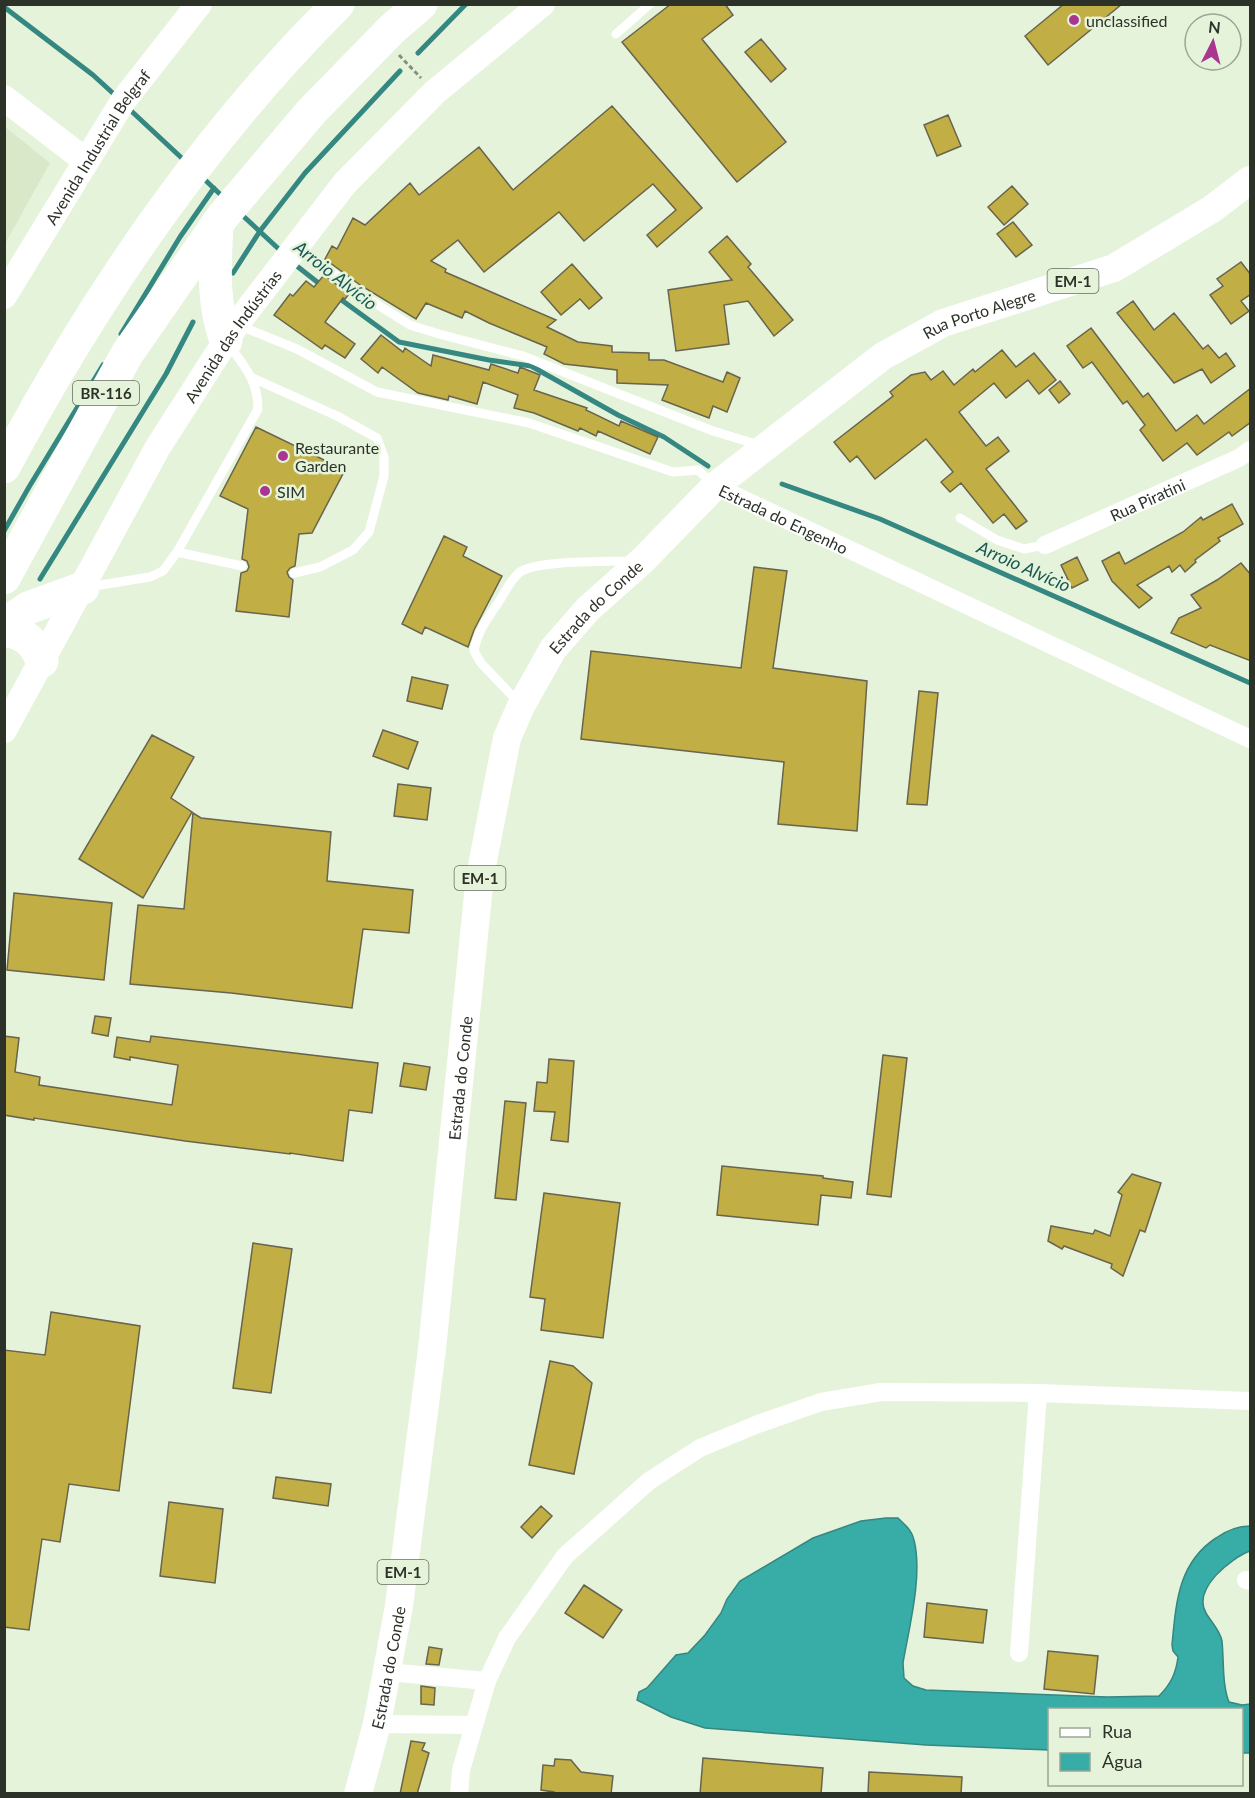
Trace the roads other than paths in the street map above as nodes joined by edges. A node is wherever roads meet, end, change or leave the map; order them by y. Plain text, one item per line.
1 (199, 4) edge
2 (338, 4) edge
3 (421, 4) edge
4 (542, 4) edge
5 (650, 4) edge
6 (616, 34) dead end
7 (4, 98) edge
8 (86, 161) junction
9 (1251, 180) edge
10 (226, 212) junction
11 (291, 254) junction
12 (4, 296) edge
13 (231, 333) junction
14 (253, 378) junction
15 (1251, 450) edge
16 (761, 452) junction
17 (4, 467) edge
18 (716, 486) junction
19 (960, 518) dead end
20 (1045, 545) joint
21 (177, 552) junction
22 (643, 560) junction
23 (242, 566) dead end
24 (294, 573) dead end
25 (4, 578) edge
26 (83, 588) junction
27 (4, 626) edge
28 (4, 631) edge
29 (42, 661) junction
30 (521, 706) junction
31 (4, 730) edge
32 (1251, 739) edge
33 (1038, 1393) junction
34 (1251, 1401) edge
35 (1019, 1653) dead end
36 (387, 1672) junction
37 (487, 1681) junction
38 (377, 1724) junction
39 (474, 1725) junction
40 (358, 1794) edge
41 (459, 1794) edge

1 - 8 main road, Avenida Industrial Belgraf
2 - 17 highway, BR-116
3 - 10 highway, BR-116
4 - 11 main road, Avenida das Indústrias
5 - 6 lane
7 - 8 main road
8 - 12 main road, Avenida Industrial Belgraf
9 - 16 main road, Rua Porto Alegre / EM-1
10 - 13 highway
10 - 25 highway, BR-116
11 - 13 main road, Avenida das Indústrias
11 - 16 lane
13 - 14 lane
13 - 18 lane, Estrada do Engenho
13 - 26 main road, Avenida das Indústrias
14 - 21 lane
14 - 24 lane
15 - 20 street, Rua Piratini
16 - 18 main road, Estrada do Conde / EM-1
18 - 22 main road, Estrada do Conde / EM-1
18 - 32 street, Estrada do Engenho
19 - 20 lane
21 - 23 lane
21 - 26 lane
22 - 30 main road, Estrada do Conde / EM-1
22 - 30 lane
26 - 27 highway
26 - 29 main road, Avenida das Indústrias
28 - 29 highway
29 - 31 main road, Avenida das Indústrias
30 - 36 main road, Estrada do Conde / EM-1
33 - 34 street
33 - 35 street
33 - 37 street
36 - 37 street
36 - 38 main road, Estrada do Conde / EM-1
37 - 39 street
38 - 39 street
38 - 40 main road, Estrada do Conde / EM-1
39 - 41 street

